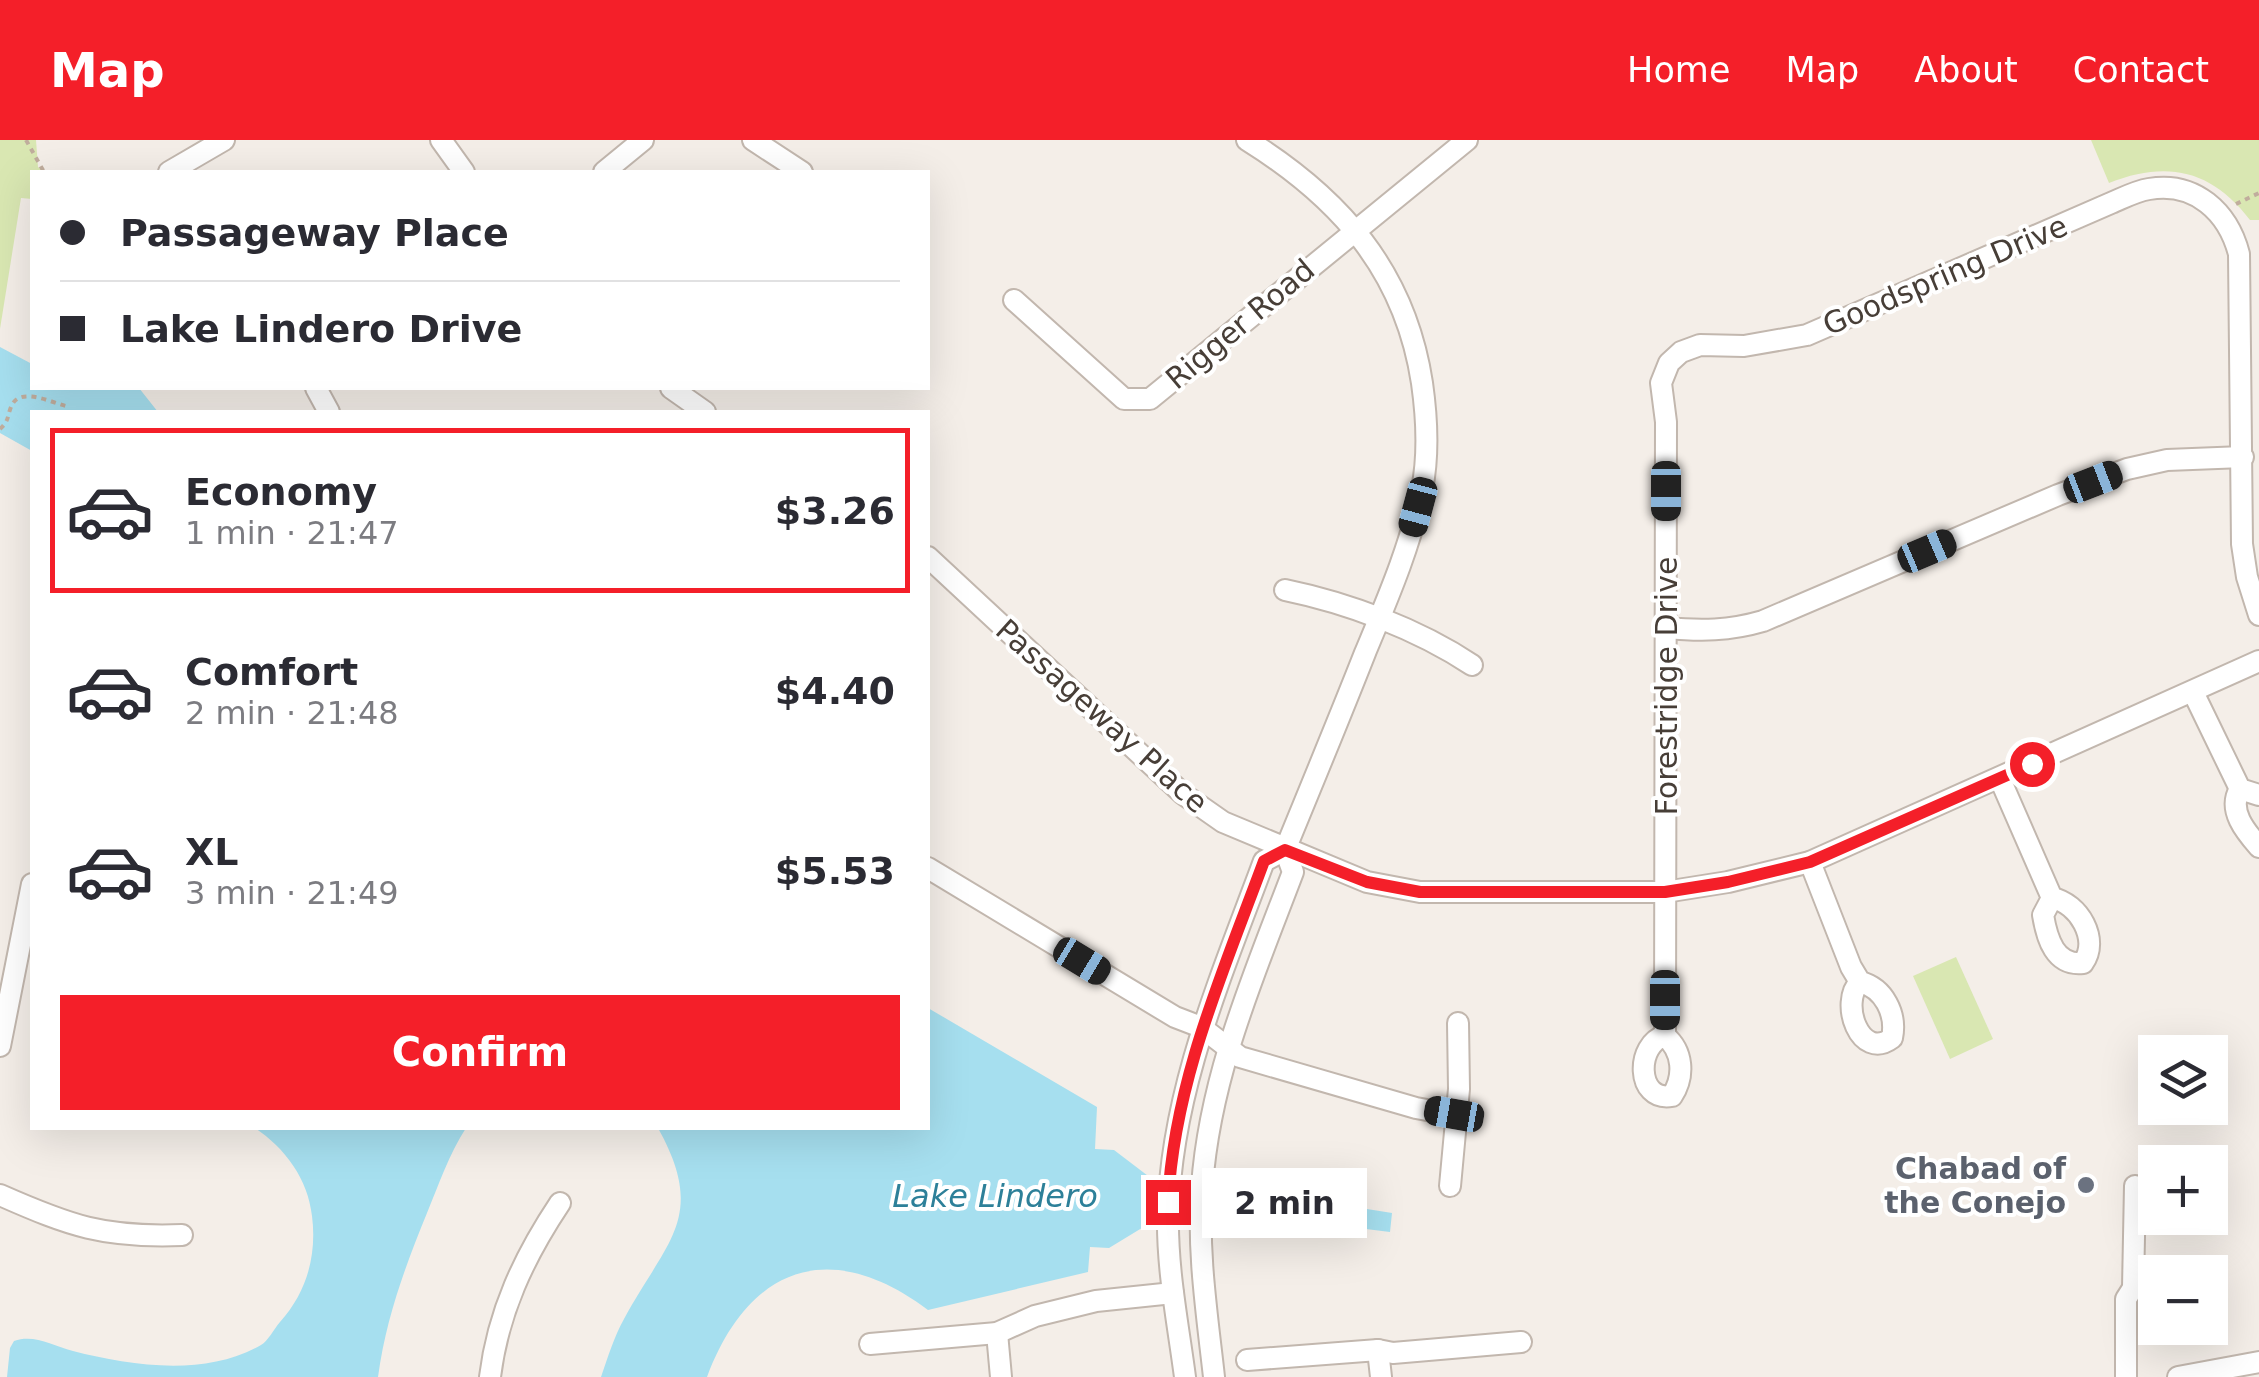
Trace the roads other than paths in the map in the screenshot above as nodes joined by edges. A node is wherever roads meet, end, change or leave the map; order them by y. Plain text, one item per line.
1 (442, 140) edge
2 (643, 140) edge
3 (753, 140) edge
4 (1247, 140) edge
5 (1467, 140) edge
6 (215, 146) edge
7 (172, 170) edge
8 (463, 170) edge
9 (606, 170) edge
10 (799, 170) edge
11 (1354, 229) junction
12 (1014, 300) dead end
13 (1669, 363) joint
14 (674, 390) edge
15 (702, 410) edge
16 (2243, 457) junction
17 (930, 559) edge
18 (1285, 590) dead end
19 (2259, 615) edge
20 (1379, 620) junction
21 (1666, 628) junction
22 (2259, 661) edge
23 (1472, 665) dead end
24 (2193, 692) junction
25 (2000, 779) junction
26 (2249, 792) edge
27 (2259, 847) edge
28 (1285, 850) junction
29 (1810, 862) junction
30 (930, 869) edge
31 (1665, 892) junction
32 (30, 894) edge
33 (2052, 898) dead end
34 (1860, 982) dead end
35 (1458, 1023) dead end
36 (1201, 1027) junction
37 (1665, 1036) dead end
38 (0, 1046) edge
39 (1227, 1046) junction
40 (1454, 1114) junction
41 (1450, 1186) dead end
42 (2135, 1186) dead end
43 (0, 1195) edge
44 (560, 1203) dead end
45 (182, 1236) dead end
46 (1173, 1293) junction
47 (997, 1333) junction
48 (1522, 1342) dead end
49 (870, 1344) dead end
50 (1378, 1350) junction
51 (1247, 1360) dead end
52 (2259, 1362) edge
53 (490, 1377) edge
54 (1001, 1377) edge
55 (1184, 1377) edge
56 (1214, 1377) edge
57 (1381, 1377) edge
58 (2126, 1377) edge
59 (2178, 1377) edge

1 - 8 street
2 - 9 street
3 - 10 street
4 - 11 street
5 - 11 street, Rigger Road
6 - 7 street
11 - 12 street, Rigger Road
11 - 20 street
13 - 16 street, Goodspring Drive
13 - 21 street, Forestridge Drive
14 - 15 street
16 - 19 street
16 - 21 street
17 - 28 street, Passageway Place
18 - 20 street
20 - 23 street
20 - 28 street
21 - 31 street, Forestridge Drive
22 - 24 street, Passageway Place
24 - 25 street, Passageway Place
24 - 26 street
25 - 29 street, Passageway Place
25 - 33 street
26 - 27 street
28 - 31 street, Passageway Place
28 - 36 street
28 - 39 street
29 - 31 street, Passageway Place
29 - 34 street
30 - 36 street
31 - 37 street, Forestridge Drive
32 - 38 street
35 - 40 street
36 - 39 street
36 - 46 street
39 - 40 street
39 - 56 street
40 - 41 street
42 - 58 street
43 - 45 street
44 - 53 street
46 - 47 street
46 - 55 street
47 - 49 street
47 - 54 street
48 - 50 street
50 - 51 street
50 - 57 street
52 - 59 street

